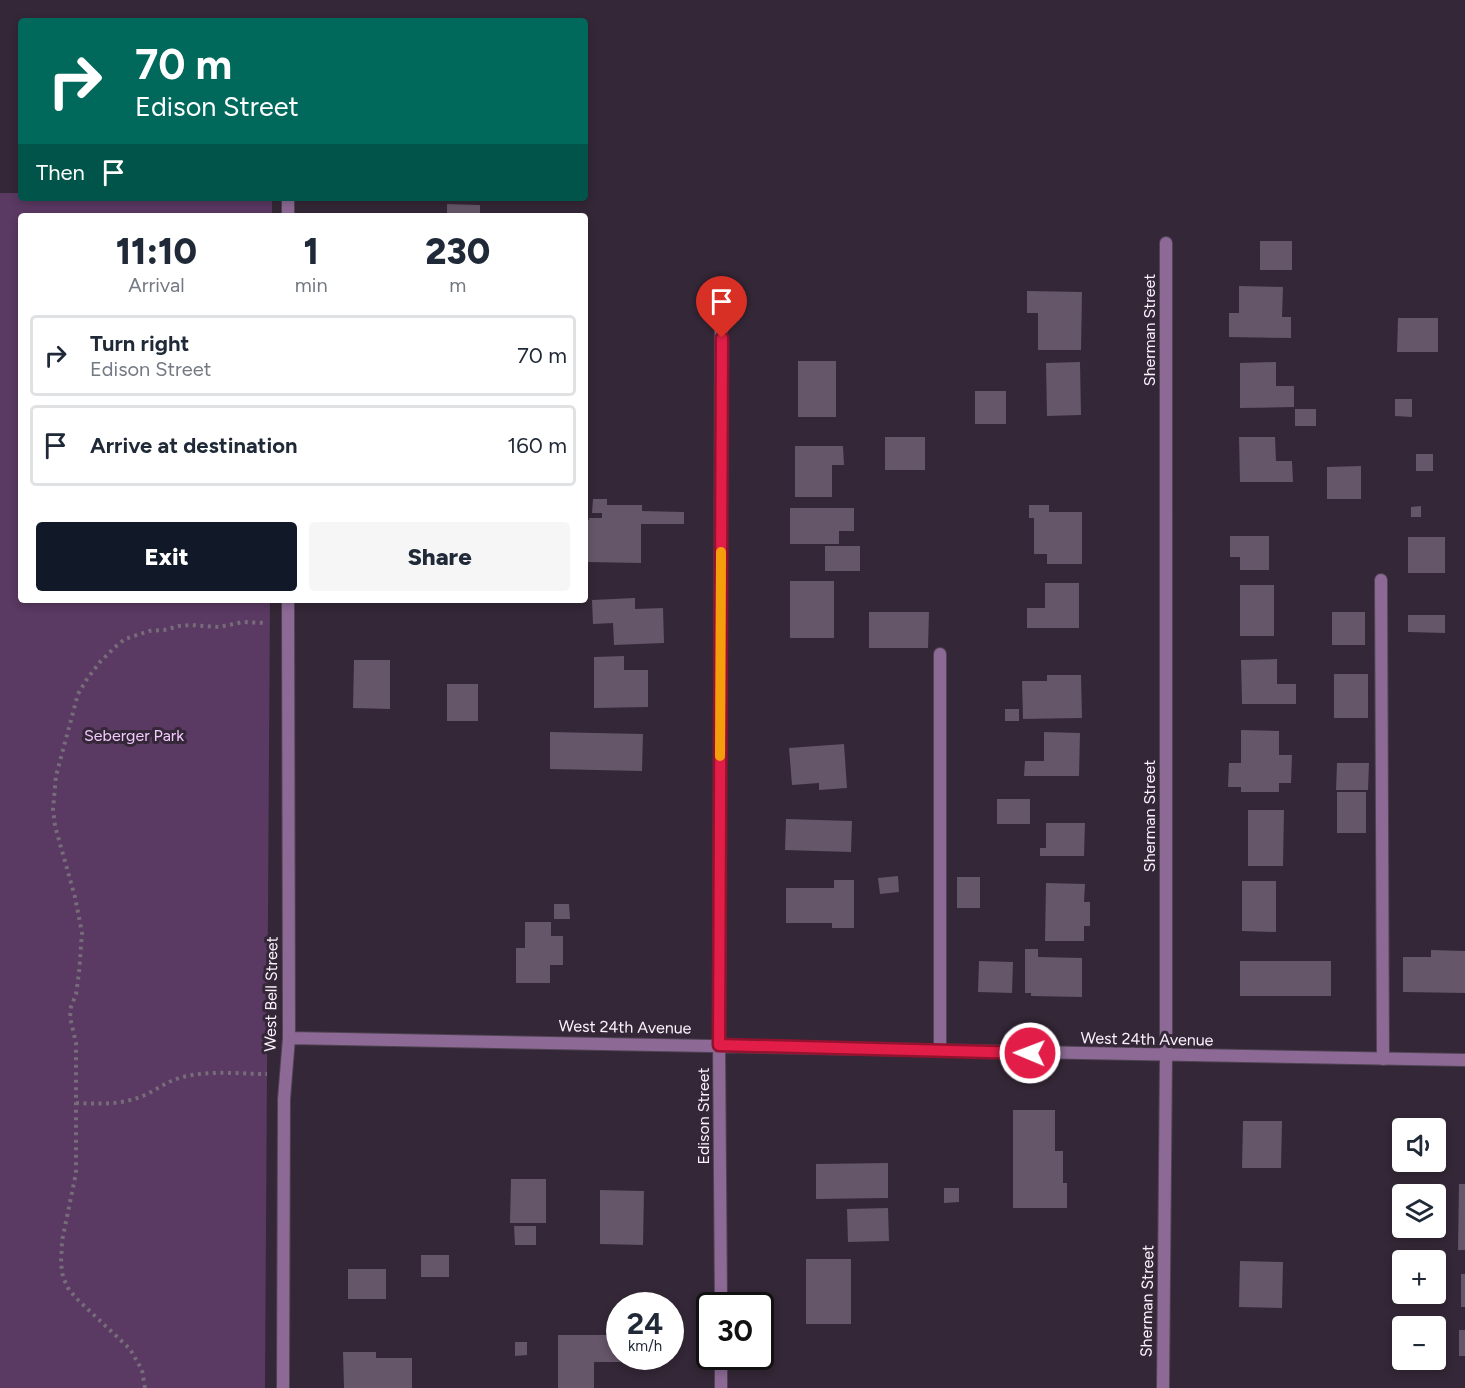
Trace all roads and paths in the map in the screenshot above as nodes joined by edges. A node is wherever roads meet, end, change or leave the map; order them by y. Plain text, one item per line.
1 (1166, 243) dead end
2 (722, 314) dead end
3 (1381, 580) dead end
4 (288, 603) edge
5 (288, 625) junction
6 (940, 654) dead end
7 (289, 1038) junction
8 (719, 1045) junction
9 (940, 1050) junction
10 (1166, 1056) junction
11 (1383, 1059) junction
12 (1465, 1060) edge
13 (286, 1074) junction
14 (76, 1103) junction
15 (721, 1292) edge
16 (721, 1370) edge
17 (145, 1388) edge
18 (283, 1388) edge
19 (721, 1388) edge
20 (1163, 1388) edge

1 - 10 street, Sherman Street
2 - 8 street, Edison Street
3 - 11 street
4 - 5 street, West Bell Street
5 - 7 street, West Bell Street
5 - 14 path
6 - 9 street
7 - 8 street, West 24th Avenue
7 - 13 street, West Bell Street
8 - 9 street, West 24th Avenue
8 - 15 street, Edison Street
9 - 10 street, West 24th Avenue
10 - 11 street, West 24th Avenue
10 - 20 street, Sherman Street
11 - 12 street, West 24th Avenue
13 - 14 path
13 - 18 street, West Bell Street
14 - 17 path
16 - 19 street

